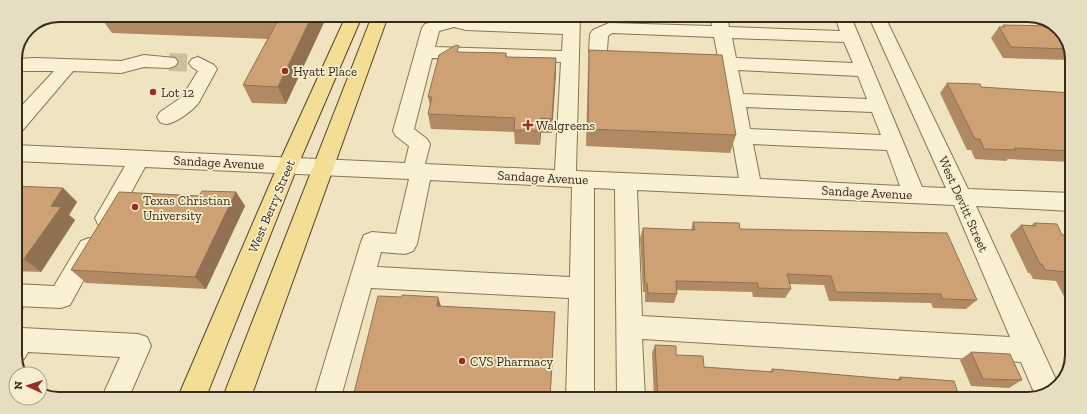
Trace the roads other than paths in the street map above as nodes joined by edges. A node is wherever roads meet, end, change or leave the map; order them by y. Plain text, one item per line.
1 (351, 22) edge
2 (378, 22) edge
3 (445, 22) edge
4 (461, 22) edge
5 (845, 22) edge
6 (879, 22) edge
7 (572, 23) edge
8 (721, 25) edge
9 (851, 37) junction
10 (425, 52) junction
11 (570, 57) junction
12 (638, 60) edge
13 (169, 62) tunnel mouth
14 (675, 62) edge
15 (198, 63) dead end
16 (728, 63) junction
17 (22, 65) edge
18 (68, 66) junction
19 (865, 70) junction
20 (734, 100) junction
21 (879, 106) junction
22 (167, 117) dead end
23 (22, 118) edge
24 (741, 136) junction
25 (894, 143) junction
26 (22, 153) edge
27 (140, 158) junction
28 (288, 165) junction
29 (323, 167) junction
30 (417, 171) junction
31 (574, 179) junction
32 (626, 181) junction
33 (751, 187) junction
34 (915, 195) junction
35 (961, 197) junction
36 (1065, 202) edge
37 (362, 277) junction
38 (582, 288) junction
39 (22, 295) edge
40 (630, 327) junction
41 (22, 340) edge
42 (1030, 350) junction
43 (1046, 387) edge
44 (117, 392) edge
45 (194, 392) edge
46 (239, 392) edge
47 (329, 392) edge
48 (580, 392) edge
49 (632, 392) edge

1 - 28 main road, West Berry Street
2 - 29 main road
3 - 10 street
4 - 7 street
5 - 9 street
6 - 35 street, West Devitt Street
7 - 11 street
8 - 9 street
8 - 12 street
8 - 16 street
9 - 19 street
10 - 11 street
10 - 30 street
11 - 31 street
13 - 18 street
14 - 16 street
15 - 22 street
16 - 19 street
16 - 20 street
17 - 18 street
18 - 23 street
19 - 21 street
20 - 21 street
20 - 24 street
21 - 25 street
24 - 25 street
24 - 33 street
25 - 34 street
26 - 27 street, Sandage Avenue
27 - 28 street, Sandage Avenue
27 - 39 street
28 - 29 street, Sandage Avenue
28 - 45 main road, West Berry Street
29 - 30 street, Sandage Avenue
29 - 46 main road
30 - 31 street, Sandage Avenue
30 - 37 street
31 - 32 street, Sandage Avenue
31 - 38 street
32 - 33 street, Sandage Avenue
32 - 40 street
33 - 34 street, Sandage Avenue
34 - 35 street, Sandage Avenue
35 - 36 street, Sandage Avenue
35 - 42 street, West Devitt Street
37 - 38 street
37 - 47 street
38 - 48 street
40 - 42 street
40 - 49 street
41 - 44 street
42 - 43 street, West Devitt Street

